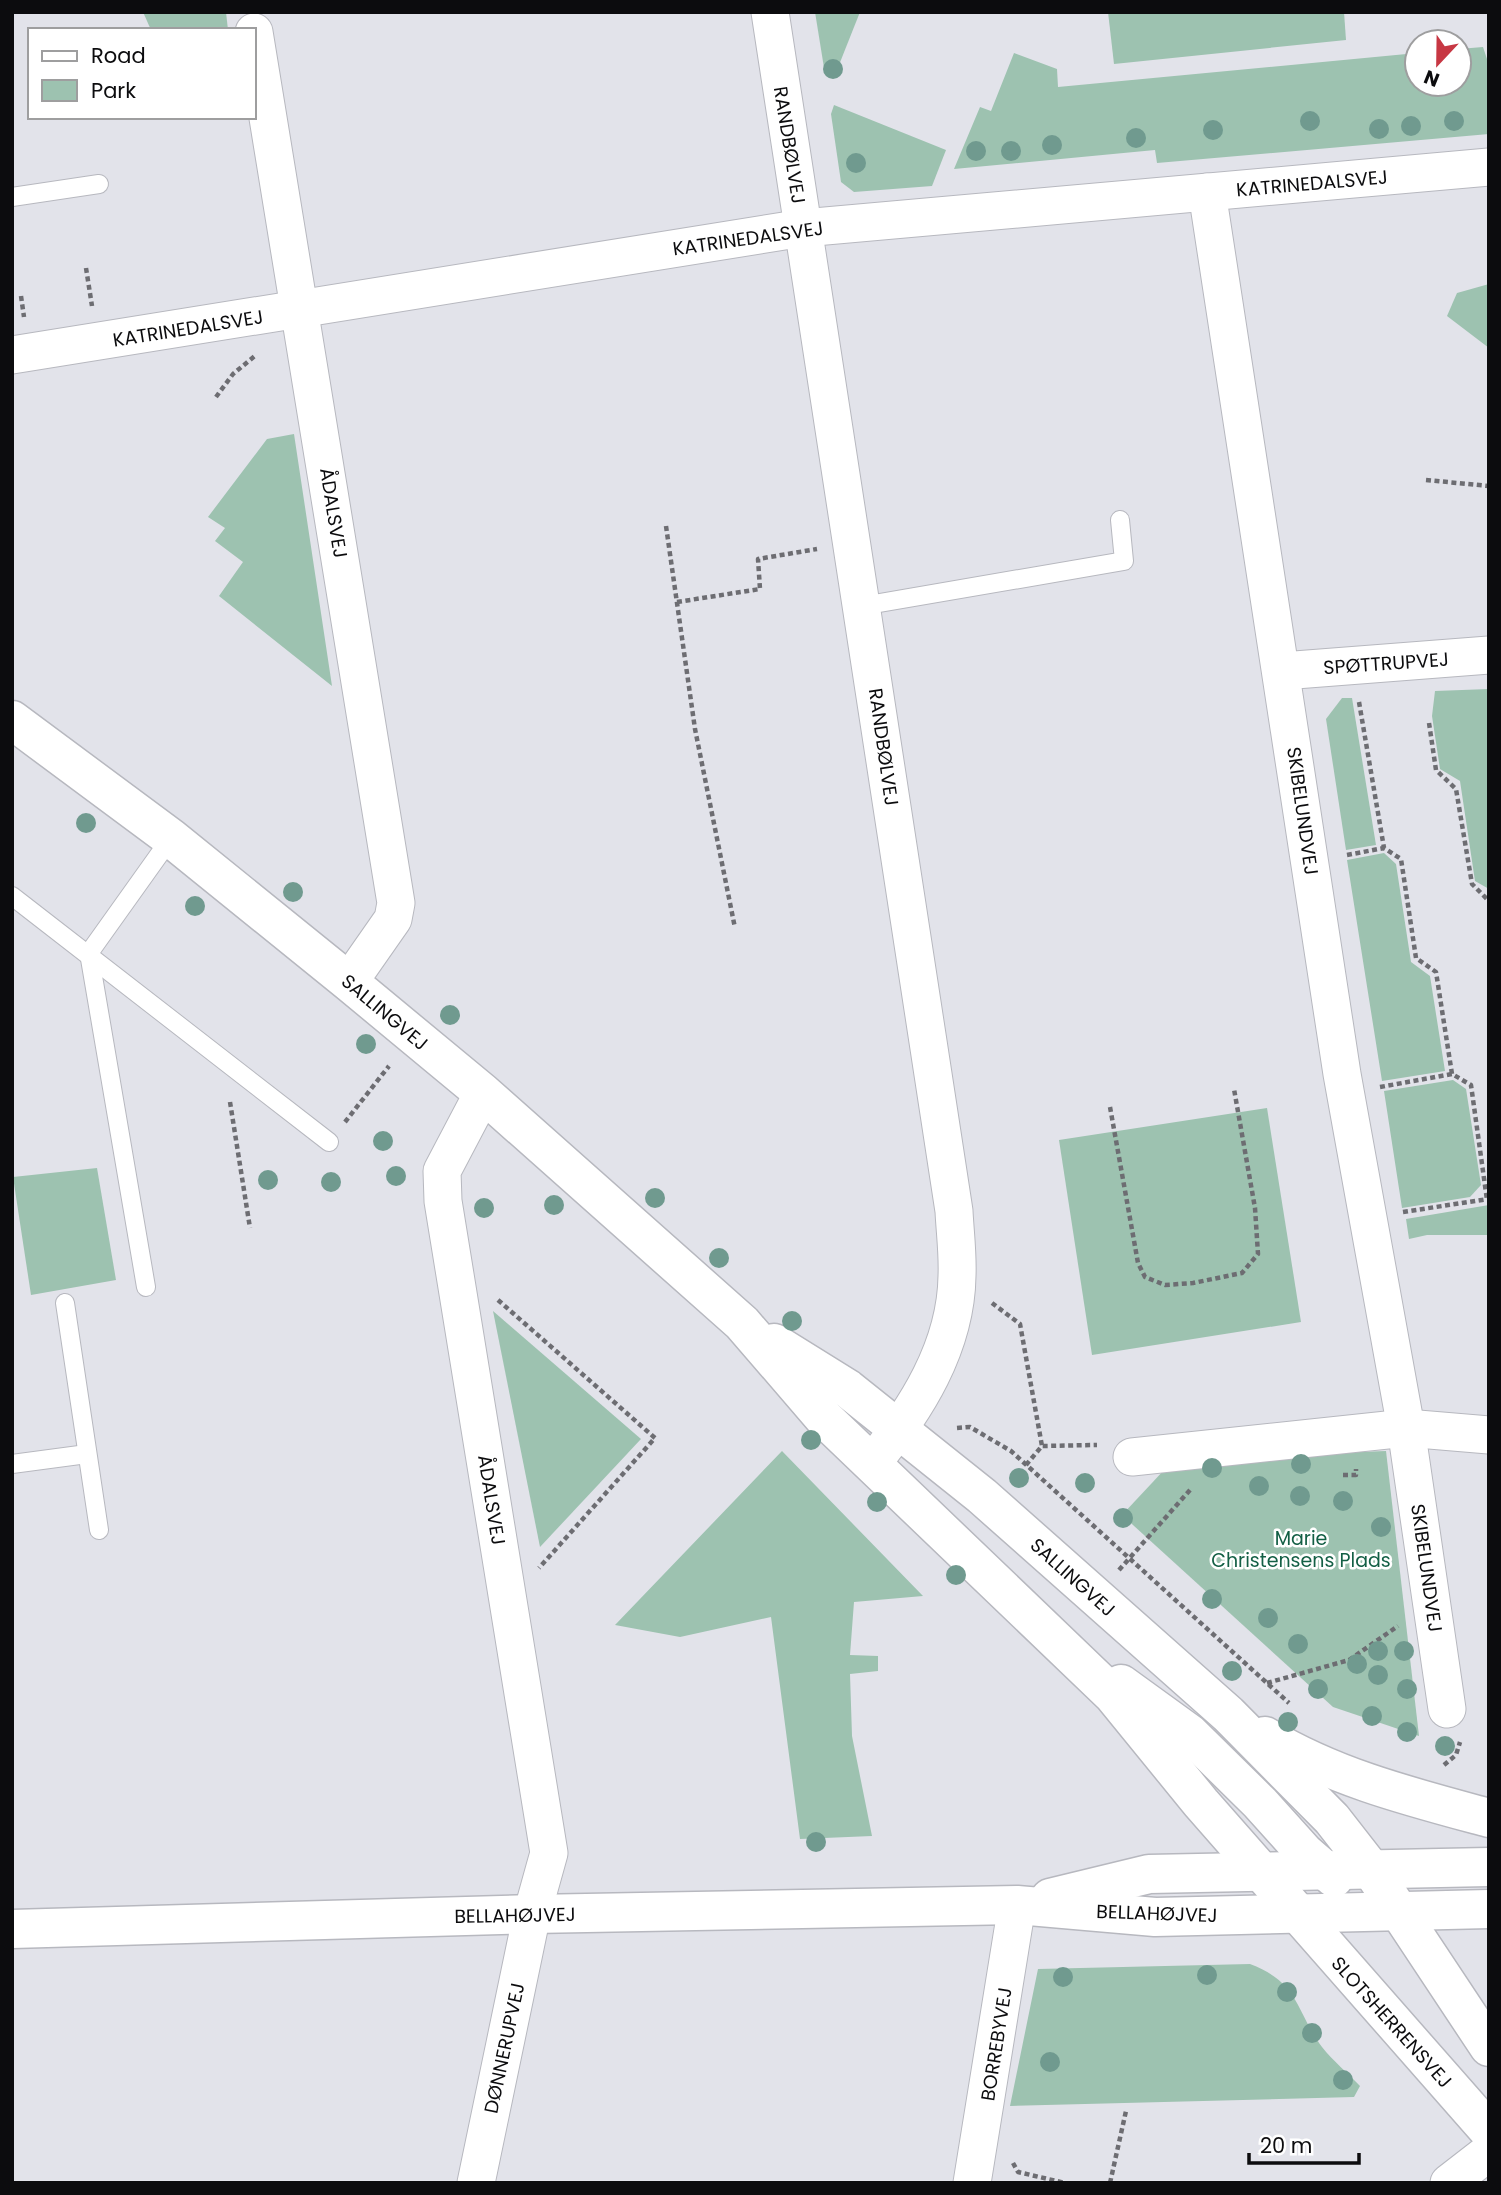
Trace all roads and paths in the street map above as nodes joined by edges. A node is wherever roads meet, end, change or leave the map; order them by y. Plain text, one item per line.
1 (770, 12) edge
2 (256, 43) edge
3 (1489, 167) edge
4 (99, 184) dead end
5 (1207, 192) junction
6 (12, 197) edge
7 (803, 228) junction
8 (300, 310) junction
9 (12, 355) edge
10 (233, 374) dead end
11 (216, 397) dead end
12 (1426, 480) dead end
13 (1489, 486) edge
14 (1119, 520) dead end
15 (666, 526) dead end
16 (852, 543) junction
17 (677, 601) junction
18 (862, 606) junction
19 (1489, 655) edge
20 (1353, 665) junction
21 (1282, 671) junction
22 (12, 720) edge
23 (1429, 723) dead end
24 (171, 838) junction
25 (12, 895) edge
26 (1489, 901) edge
27 (735, 928) dead end
28 (89, 953) junction
29 (349, 982) junction
30 (413, 1036) junction
31 (224, 1060) junction
32 (1452, 1074) junction
33 (1234, 1089) dead end
34 (483, 1093) junction
35 (1345, 1094) junction
36 (1110, 1107) dead end
37 (329, 1142) joint
38 (1488, 1199) edge
39 (1368, 1217) junction
40 (250, 1228) dead end
41 (453, 1261) junction
42 (957, 1277) junction
43 (146, 1287) dead end
44 (65, 1303) dead end
45 (743, 1323) junction
46 (1406, 1428) junction
47 (900, 1430) junction
48 (1489, 1435) edge
49 (1042, 1446) junction
50 (87, 1454) junction
51 (1132, 1457) joint
52 (872, 1463) junction
53 (12, 1464) edge
54 (1026, 1465) junction
55 (1356, 1468) dead end
56 (1331, 1475) dead end
57 (1192, 1487) dead end
58 (99, 1530) dead end
59 (1129, 1558) junction
60 (1095, 1596) junction
61 (509, 1602) junction
62 (1392, 1630) dead end
63 (1056, 1637) junction
64 (1267, 1683) junction
65 (1293, 1707) dead end
66 (1447, 1709) dead end
67 (1228, 1714) junction
68 (1439, 1769) dead end
69 (1451, 1773) dead end
70 (1489, 1818) edge
71 (1489, 1867) edge
72 (1322, 1869) junction
73 (1371, 1869) junction
74 (1259, 1870) junction
75 (1017, 1905) junction
76 (1489, 1909) edge
77 (1401, 1912) junction
78 (1296, 1913) junction
79 (532, 1914) junction
80 (12, 1929) edge
81 (1489, 2047) edge
82 (1126, 2111) dead end
83 (1489, 2131) edge
84 (1011, 2152) dead end
85 (1489, 2152) edge
86 (476, 2183) edge
87 (972, 2183) edge
88 (1065, 2183) edge
89 (1110, 2183) edge
90 (1450, 2183) edge

1 - 7 street, RANDBØLVEJ
2 - 8 street, ÅDALSVEJ
3 - 5 street, KATRINEDALSVEJ
4 - 6 lane
5 - 7 street, KATRINEDALSVEJ
5 - 21 street, SKIBELUNDVEJ
7 - 8 street, KATRINEDALSVEJ
7 - 16 street, RANDBØLVEJ
8 - 9 street, KATRINEDALSVEJ
8 - 29 street, ÅDALSVEJ
10 - 11 path
12 - 13 path
14 - 18 lane
15 - 17 path
16 - 17 path
16 - 18 street, RANDBØLVEJ
17 - 27 path
18 - 42 street, RANDBØLVEJ
19 - 20 street, SPØTTRUPVEJ
20 - 21 street, SPØTTRUPVEJ
20 - 32 path
21 - 35 street, SKIBELUNDVEJ
22 - 24 street, SALLINGVEJ
23 - 26 path
24 - 28 lane
24 - 29 street, SALLINGVEJ
25 - 28 lane
28 - 31 lane
28 - 43 lane
29 - 30 street, SALLINGVEJ
30 - 34 street, SALLINGVEJ
30 - 37 path
31 - 37 lane
31 - 40 path
32 - 35 path
32 - 38 path
33 - 36 path
34 - 41 street, ÅDALSVEJ
34 - 45 street, SALLINGVEJ
35 - 39 street, SKIBELUNDVEJ
38 - 39 path
39 - 46 street, SKIBELUNDVEJ
41 - 61 street, ÅDALSVEJ
41 - 61 path
42 - 47 street, RANDBØLVEJ
42 - 49 path
44 - 50 lane
45 - 47 street, SALLINGVEJ
45 - 52 street, SALLINGVEJ
46 - 48 street
46 - 51 street
46 - 66 street, SKIBELUNDVEJ
47 - 52 street, RANDBØLVEJ
47 - 54 path
47 - 60 street, SALLINGVEJ
49 - 51 path
49 - 54 path
50 - 53 lane
50 - 58 lane
52 - 63 street, SALLINGVEJ
54 - 59 path
55 - 56 path
57 - 59 path
59 - 60 path
59 - 64 path
60 - 67 street, SALLINGVEJ
61 - 79 street, ÅDALSVEJ
62 - 64 path
63 - 72 street
63 - 74 street, SALLINGVEJ
64 - 65 path
67 - 70 street
67 - 73 street, SALLINGVEJ
68 - 69 path
71 - 73 street, BELLAHØJVEJ
72 - 73 street, BELLAHØJVEJ
72 - 74 street, BELLAHØJVEJ
72 - 77 street
73 - 77 street, SALLINGVEJ
74 - 75 street, BELLAHØJVEJ
74 - 78 street, SLOTSHERRENSVEJ
75 - 78 street, BELLAHØJVEJ
75 - 79 street, BELLAHØJVEJ
75 - 87 street, BORREBYVEJ
76 - 77 street, BELLAHØJVEJ
77 - 78 street, BELLAHØJVEJ
77 - 81 street
78 - 83 street, SLOTSHERRENSVEJ
79 - 80 street, BELLAHØJVEJ
79 - 86 street, DØNNERUPVEJ
82 - 89 path
84 - 88 path
85 - 90 street

